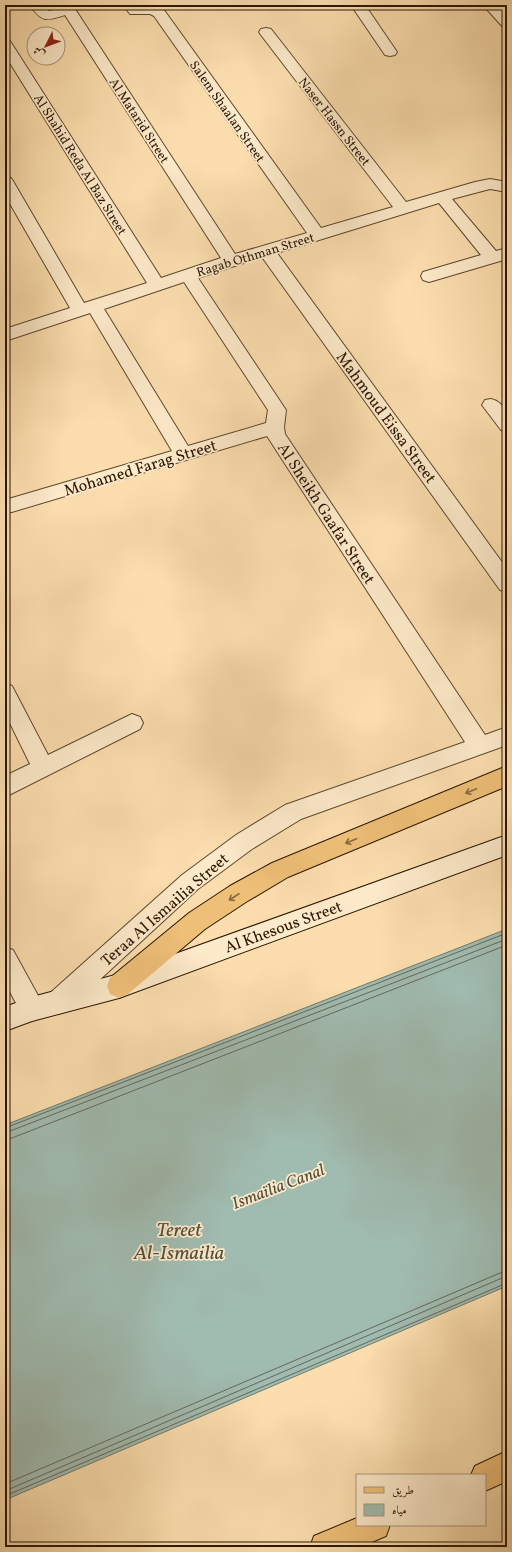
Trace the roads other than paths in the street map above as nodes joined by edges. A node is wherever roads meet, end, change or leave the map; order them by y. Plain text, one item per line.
1 (38, 5) edge
2 (130, 5) edge
3 (358, 5) edge
4 (490, 5) edge
5 (507, 22) edge
6 (266, 32) dead end
7 (5, 44) edge
8 (390, 52) dead end
9 (5, 181) edge
10 (507, 187) edge
11 (442, 197) junction
12 (404, 209) junction
13 (317, 235) junction
14 (266, 250) junction
15 (499, 255) edge
16 (231, 261) junction
17 (188, 275) junction
18 (429, 276) dead end
19 (157, 285) junction
20 (87, 308) junction
21 (5, 336) edge
22 (491, 405) dead end
23 (507, 426) edge
24 (275, 427) junction
25 (183, 454) junction
26 (5, 507) edge
27 (507, 584) edge
28 (5, 692) edge
29 (132, 723) dead end
30 (507, 736) edge
31 (480, 746) junction
32 (43, 768) junction
33 (507, 776) edge
34 (5, 787) edge
35 (507, 845) edge
36 (5, 958) edge
37 (119, 986) junction
38 (58, 1002) junction
39 (32, 1009) junction
40 (5, 1019) edge
41 (507, 1466) edge
42 (486, 1476) edge
43 (373, 1526) edge
44 (325, 1547) edge

1 - 16 street, Al Matarid Street
2 - 13 street, Salem Shaalan Street
3 - 8 street
4 - 5 street
6 - 12 street, Naser Hassn Street
7 - 19 street, Al Shahid Reda Al Baz Street
9 - 20 street
10 - 11 street, Ragab Othman Street
11 - 12 street, Ragab Othman Street
11 - 15 street
12 - 13 street, Ragab Othman Street
13 - 14 street, Ragab Othman Street
14 - 16 street, Ragab Othman Street
14 - 27 street, Mahmoud Eissa Street
15 - 18 street
16 - 17 street, Ragab Othman Street
17 - 19 street, Ragab Othman Street
17 - 24 street, Al Sheikh Gaafar Street
19 - 20 street, Ragab Othman Street
20 - 21 street, Ragab Othman Street
20 - 25 street
22 - 23 street
24 - 25 street, Mohamed Farag Street
24 - 31 street, Al Sheikh Gaafar Street
25 - 26 street, Mohamed Farag Street
28 - 32 street
29 - 32 street
30 - 31 street, Teraa Al Ismailia Street
31 - 38 street, Teraa Al Ismailia Street
32 - 34 street
33 -> 37 main road
35 - 37 street, Al Khesous Street
36 - 39 street
37 - 38 street, Al Khesous Street
38 - 39 street, Teraa Al Ismailia Street
39 - 40 street, Teraa Al Ismailia Street
41 - 42 main road
43 - 44 main road

